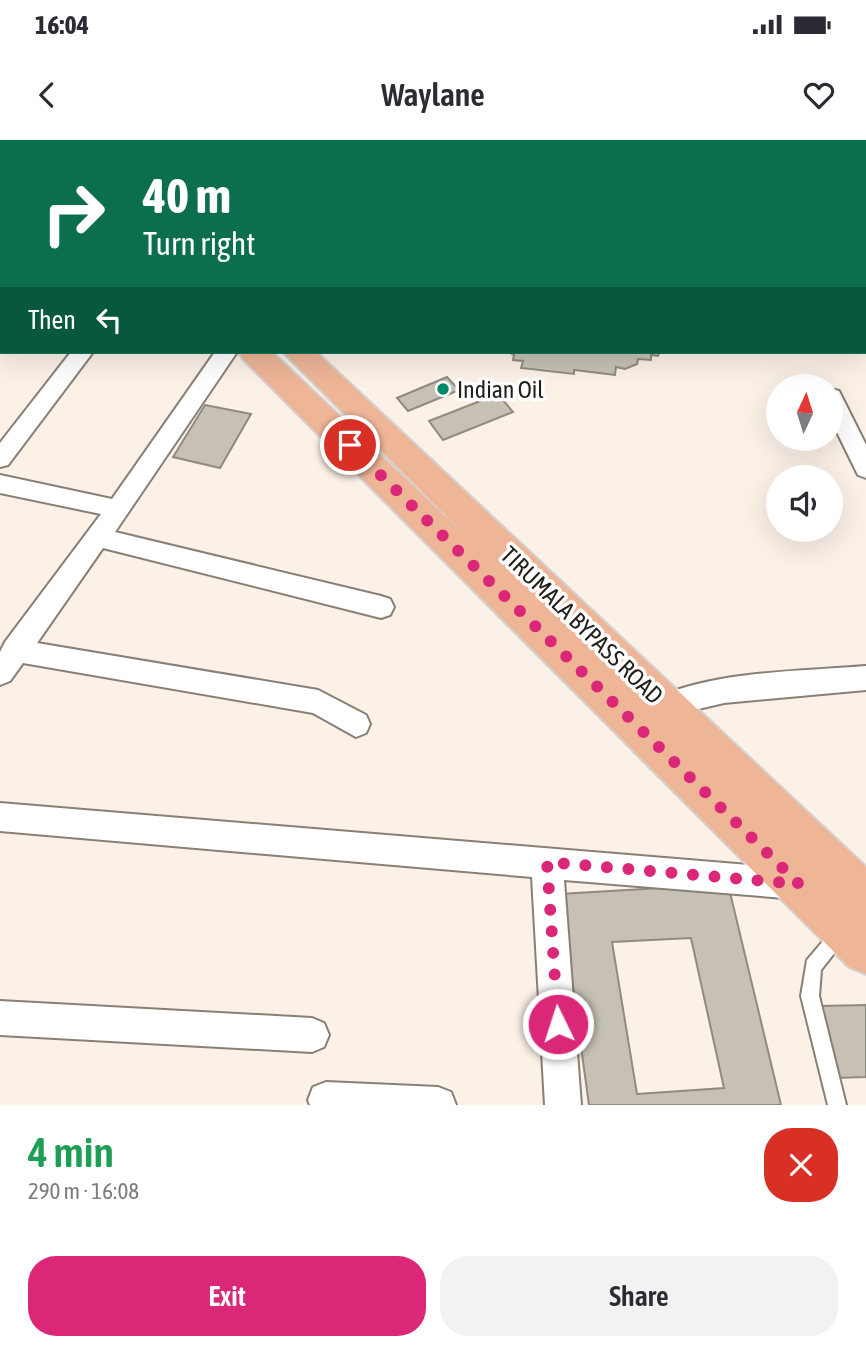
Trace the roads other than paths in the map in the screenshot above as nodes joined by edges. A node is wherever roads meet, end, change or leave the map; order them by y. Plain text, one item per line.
1 (80, 354) edge
2 (225, 354) edge
3 (256, 354) edge
4 (300, 354) edge
5 (844, 422) edge
6 (0, 458) edge
7 (866, 469) edge
8 (0, 484) edge
9 (118, 509) junction
10 (96, 537) junction
11 (381, 607) dead end
12 (7, 662) edge
13 (866, 678) edge
14 (650, 715) junction
15 (356, 724) dead end
16 (0, 817) edge
17 (547, 862) junction
18 (799, 884) junction
19 (859, 926) edge
20 (0, 1018) edge
21 (312, 1035) dead end
22 (326, 1100) dead end
23 (438, 1105) edge
24 (563, 1105) edge
25 (837, 1105) edge

1 - 6 street
2 - 9 street
3 - 14 main road, TIRUMALA BYPASS ROAD
4 - 14 main road, TIRUMALA BYPASS ROAD
5 - 7 street
8 - 9 street
9 - 10 street
10 - 11 street
10 - 12 street
12 - 15 street
13 - 14 street
14 - 18 main road, TIRUMALA BYPASS ROAD
14 - 19 main road, TIRUMALA BYPASS ROAD
16 - 17 street
17 - 18 street
17 - 24 street
18 - 19 main road, TIRUMALA BYPASS ROAD
19 - 25 lane
20 - 21 street
22 - 23 street

